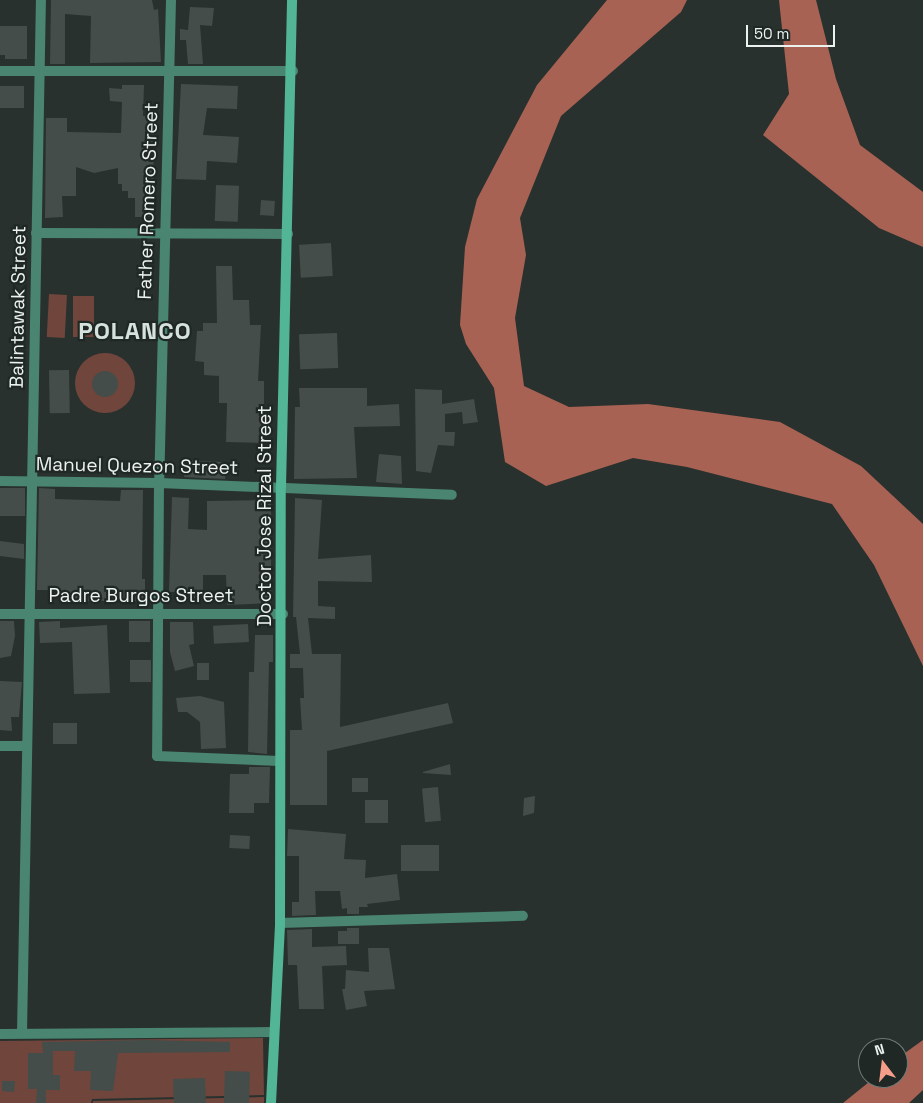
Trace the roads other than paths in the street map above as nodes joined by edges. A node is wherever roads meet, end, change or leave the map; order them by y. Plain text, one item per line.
1 (41, 0) edge
2 (171, 0) edge
3 (292, 0) edge
4 (42, 70) junction
5 (169, 70) junction
6 (0, 71) edge
7 (293, 71) junction
8 (36, 233) junction
9 (165, 234) junction
10 (288, 234) junction
11 (0, 481) edge
12 (33, 482) junction
13 (159, 483) junction
14 (281, 487) junction
15 (452, 495) dead end
16 (0, 614) edge
17 (28, 614) junction
18 (158, 614) junction
19 (282, 614) junction
20 (0, 746) edge
21 (26, 746) junction
22 (280, 761) junction
23 (523, 916) dead end
24 (280, 923) junction
25 (273, 1032) junction
26 (0, 1034) edge
27 (22, 1034) junction
28 (272, 1103) edge

1 - 4 street, Balintawak Street
2 - 5 street, Father Romero Street
3 - 7 main road, Doctor Jose Rizal Street
4 - 5 street
4 - 6 street
4 - 8 street, Balintawak Street
5 - 7 street
5 - 9 street, Father Romero Street
7 - 10 main road, Doctor Jose Rizal Street
8 - 9 street
8 - 12 street, Balintawak Street
9 - 10 street
9 - 13 street, Father Romero Street
10 - 14 main road, Doctor Jose Rizal Street
11 - 12 street, Manuel Quezon Street
12 - 13 street, Manuel Quezon Street
12 - 17 street, Balintawak Street
13 - 14 street, Manuel Quezon Street
13 - 18 street, Father Romero Street
14 - 15 street, Manuel Quezon Street
14 - 19 main road, Doctor Jose Rizal Street
16 - 17 street, Padre Burgos Street
17 - 18 street, Padre Burgos Street
17 - 21 street, Balintawak Street
18 - 19 street, Padre Burgos Street
18 - 22 street, Father Romero Street
19 - 22 main road, Doctor Jose Rizal Street
20 - 21 street
21 - 27 street, Balintawak Street
22 - 24 main road, Doctor Jose Rizal Street
23 - 24 street
24 - 25 main road, Doctor Jose Rizal Street
25 - 27 street
25 - 28 main road, Doctor Jose Rizal Street
26 - 27 street

